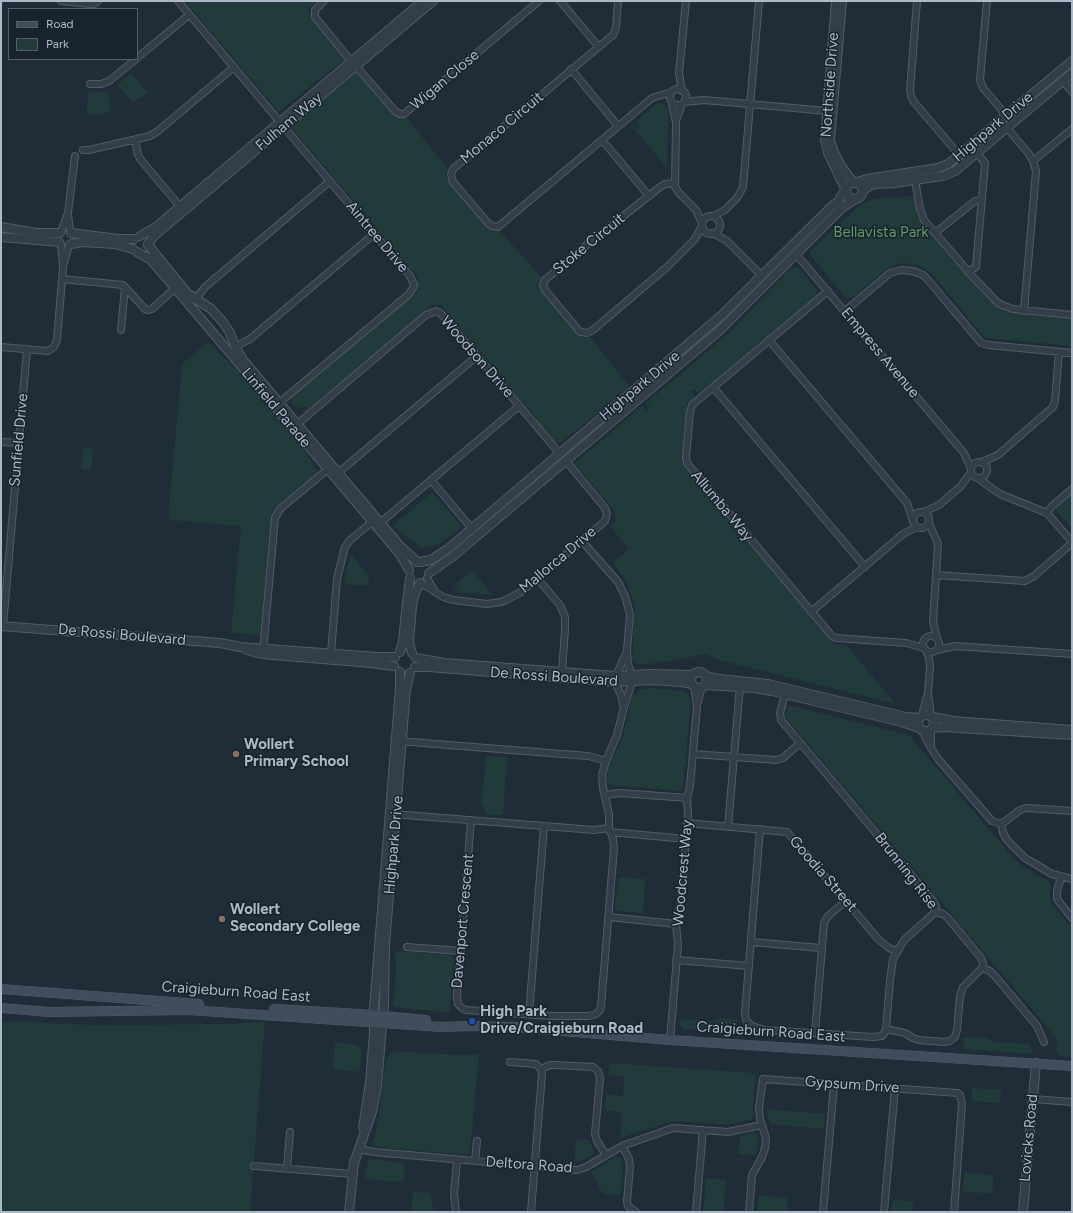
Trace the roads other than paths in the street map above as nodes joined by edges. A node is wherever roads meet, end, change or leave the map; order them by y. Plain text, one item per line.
1 (61, 1) edge
2 (98, 1) edge
3 (178, 1) edge
4 (324, 1) edge
5 (424, 1) edge
6 (433, 1) edge
7 (539, 1) edge
8 (560, 1) edge
9 (618, 1) edge
10 (686, 1) edge
11 (759, 1) edge
12 (836, 1) edge
13 (842, 1) edge
14 (917, 1) edge
15 (987, 1) edge
16 (84, 6) edge
17 (189, 14) junction
18 (598, 46) junction
19 (138, 58) edge
20 (136, 60) edge
21 (1072, 61) edge
22 (354, 64) junction
23 (234, 68) junction
24 (571, 70) junction
25 (679, 73) junction
26 (1072, 73) edge
27 (1063, 81) junction
28 (90, 84) dead end
29 (673, 91) junction
30 (683, 92) junction
31 (1072, 92) edge
32 (656, 97) junction
33 (704, 100) junction
34 (672, 102) junction
35 (683, 103) junction
36 (750, 104) junction
37 (830, 111) junction
38 (1005, 118) junction
39 (676, 123) junction
40 (282, 124) junction
41 (618, 126) junction
42 (1007, 128) junction
43 (1072, 130) edge
44 (134, 140) junction
45 (602, 140) junction
46 (83, 150) dead end
47 (977, 153) junction
48 (75, 156) dead end
49 (960, 156) junction
50 (1033, 161) junction
51 (915, 180) junction
52 (330, 181) junction
53 (855, 182) junction
54 (674, 183) junction
55 (845, 189) junction
56 (863, 191) junction
57 (649, 196) junction
58 (854, 200) junction
59 (981, 200) junction
60 (182, 209) junction
61 (696, 210) junction
62 (725, 210) junction
63 (68, 213) junction
64 (711, 216) junction
65 (702, 224) junction
66 (719, 225) junction
67 (1, 228) edge
68 (71, 233) junction
69 (711, 233) junction
70 (936, 233) junction
71 (374, 234) junction
72 (1, 237) edge
73 (60, 238) junction
74 (137, 238) junction
75 (696, 239) junction
76 (727, 241) junction
77 (70, 244) junction
78 (148, 245) junction
79 (790, 247) junction
80 (135, 250) junction
81 (796, 254) junction
82 (63, 267) junction
83 (968, 272) junction
84 (762, 276) junction
85 (62, 279) junction
86 (769, 282) junction
87 (125, 287) junction
88 (175, 288) junction
89 (828, 290) junction
90 (195, 300) junction
91 (845, 311) junction
92 (1024, 311) junction
93 (1072, 315) edge
94 (121, 330) dead end
95 (769, 340) junction
96 (1, 347) edge
97 (235, 347) junction
98 (27, 349) junction
99 (1059, 352) junction
100 (1072, 353) edge
101 (477, 356) junction
102 (713, 387) junction
103 (279, 403) junction
104 (519, 406) junction
105 (295, 426) junction
106 (1, 442) edge
107 (19, 443) junction
108 (964, 453) junction
109 (560, 454) junction
110 (998, 455) junction
111 (566, 461) junction
112 (981, 462) junction
113 (328, 469) junction
114 (971, 470) junction
115 (988, 472) junction
116 (338, 473) junction
117 (978, 478) junction
118 (431, 480) junction
119 (961, 486) junction
120 (1072, 489) edge
121 (995, 490) junction
122 (907, 504) junction
123 (939, 505) junction
124 (922, 511) junction
125 (1047, 514) junction
126 (912, 519) junction
127 (929, 521) junction
128 (376, 522) junction
129 (919, 528) junction
130 (472, 529) junction
131 (903, 534) junction
132 (935, 537) junction
133 (582, 541) junction
134 (1072, 543) edge
135 (419, 562) junction
136 (865, 566) junction
137 (410, 574) junction
138 (936, 575) junction
139 (537, 578) junction
140 (425, 579) junction
141 (4, 585) edge
142 (811, 612) junction
143 (933, 622) junction
144 (2, 626) edge
145 (926, 639) junction
146 (938, 639) junction
147 (906, 643) junction
148 (955, 646) junction
149 (925, 649) junction
150 (627, 650) junction
151 (263, 651) junction
152 (936, 651) junction
153 (331, 653) junction
154 (1072, 654) edge
155 (397, 655) junction
156 (414, 656) junction
157 (930, 667) junction
158 (397, 669) junction
159 (412, 670) junction
160 (562, 672) junction
161 (692, 675) junction
162 (706, 676) junction
163 (616, 679) junction
164 (632, 679) junction
165 (693, 685) junction
166 (704, 686) junction
167 (740, 686) junction
168 (928, 693) junction
169 (785, 694) junction
170 (624, 707) junction
171 (697, 707) junction
172 (920, 717) junction
173 (932, 717) junction
174 (932, 728) junction
175 (921, 729) junction
176 (1072, 730) edge
177 (1072, 736) edge
178 (399, 741) junction
179 (800, 743) junction
180 (931, 748) junction
181 (693, 754) junction
182 (734, 758) junction
183 (606, 761) junction
184 (604, 795) junction
185 (686, 798) junction
186 (1072, 811) edge
187 (393, 814) junction
188 (471, 820) junction
189 (687, 823) junction
190 (1001, 823) junction
191 (544, 826) junction
192 (728, 827) junction
193 (760, 829) junction
194 (609, 830) junction
195 (686, 839) junction
196 (1061, 877) junction
197 (1072, 880) edge
198 (846, 901) junction
199 (935, 912) junction
200 (609, 917) junction
201 (1072, 918) edge
202 (676, 924) junction
203 (751, 942) junction
204 (407, 947) dead end
205 (822, 948) junction
206 (461, 951) junction
207 (897, 951) junction
208 (676, 960) junction
209 (749, 966) junction
210 (982, 968) junction
211 (1, 989) edge
212 (1, 1008) edge
213 (529, 1014) junction
214 (378, 1019) junction
215 (886, 1029) junction
216 (815, 1033) junction
217 (670, 1040) junction
218 (1044, 1042) dead end
219 (510, 1062) dead end
220 (1036, 1063) junction
221 (1072, 1066) edge
222 (541, 1069) junction
223 (834, 1084) junction
224 (895, 1088) junction
225 (1033, 1099) junction
226 (1072, 1102) edge
227 (762, 1125) junction
228 (703, 1130) junction
229 (290, 1132) dead end
230 (477, 1141) dead end
231 (622, 1146) junction
232 (358, 1149) junction
233 (606, 1155) junction
234 (457, 1160) junction
235 (475, 1161) junction
236 (254, 1166) dead end
237 (535, 1166) junction
238 (287, 1168) junction
239 (352, 1174) junction
240 (349, 1212) edge
241 (456, 1212) edge
242 (531, 1212) edge
243 (636, 1212) edge
244 (696, 1212) edge
245 (749, 1212) edge
246 (823, 1212) edge
247 (884, 1212) edge
248 (954, 1212) edge
249 (1023, 1212) edge

1 - 16 street
2 - 16 street
3 - 17 street, Aintree Drive
4 - 22 street
5 - 22 street, Fulham Way
6 - 22 street, Fulham Way
7 - 22 street, Wigan Close
8 - 18 street
9 - 18 street, Monaco Circuit
10 - 25 street
11 - 36 street
12 - 37 street, Northside Drive
13 - 37 street, Northside Drive
14 - 49 street
15 - 38 street
17 - 19 street
17 - 23 street, Aintree Drive
18 - 24 street, Monaco Circuit
20 - 28 street
21 - 38 street, Highpark Drive
22 - 40 street, Fulham Way
23 - 40 street, Aintree Drive
23 - 44 street
24 - 41 street
24 - 45 street, Monaco Circuit
25 - 29 street
25 - 30 street
26 - 27 street, Highpark Drive
27 - 31 street
27 - 42 street, Highpark Drive
29 - 30 street
29 - 32 street, Monaco Circuit
29 - 34 street
30 - 33 street
30 - 35 street
32 - 34 street
32 - 41 street, Monaco Circuit
33 - 35 street
33 - 36 street
34 - 35 street
34 - 39 street
35 - 39 street
36 - 37 street
36 - 62 street
37 - 53 street, Northside Drive
37 - 55 street, Northside Drive
38 - 49 street, Highpark Drive
39 - 54 street
40 - 52 street, Aintree Drive
40 - 60 street, Fulham Way
41 - 45 street, Monaco Circuit
42 - 47 street, Highpark Drive
42 - 50 street
43 - 50 street
44 - 46 street
44 - 60 street
45 - 57 street
47 - 51 street, Highpark Drive
47 - 59 street
48 - 63 street
49 - 53 street, Highpark Drive
50 - 92 street
51 - 56 street, Highpark Drive
51 - 70 street
52 - 71 street, Aintree Drive
52 - 90 street
53 - 55 street
53 - 56 street
54 - 57 street, Stoke Circuit
54 - 61 street
55 - 58 street
55 - 79 street, Highpark Drive
56 - 58 street
57 - 75 street, Stoke Circuit
58 - 81 street, Highpark Drive
59 - 70 street
59 - 83 street
60 - 74 street, Fulham Way
60 - 78 street, Fulham Way
61 - 64 street
61 - 65 street
62 - 64 street
62 - 66 street
63 - 68 street
63 - 73 street
64 - 65 street
64 - 66 street
65 - 69 street
65 - 75 street, Stoke Circuit
66 - 69 street
66 - 76 street
67 - 73 street
68 - 73 street
68 - 74 street
68 - 77 street
69 - 75 street, Stoke Circuit
69 - 76 street
70 - 83 street
71 - 97 street
71 - 103 street, Aintree Drive
72 - 73 street
73 - 77 street, Linfield Parade
73 - 82 street
74 - 78 street
74 - 80 street
76 - 84 street
77 - 80 street, Linfield Parade
77 - 82 street
78 - 80 street
78 - 90 street, Linfield Parade
79 - 81 street
79 - 84 street, Highpark Drive
80 - 88 street, Linfield Parade
81 - 86 street, Highpark Drive
81 - 89 street, Empress Avenue
82 - 85 street
83 - 92 street
84 - 86 street
84 - 109 street, Highpark Drive
85 - 87 street
85 - 98 street
86 - 111 street, Highpark Drive
87 - 88 street
87 - 94 street
88 - 105 street, Linfield Parade
89 - 91 street, Empress Avenue
89 - 95 street, Allumba Way
90 - 97 street, Linfield Parade
91 - 99 street
91 - 108 street, Empress Avenue
92 - 93 street
95 - 102 street, Allumba Way
95 - 122 street
96 - 98 street
97 - 103 street, Linfield Parade
98 - 107 street, Sunfield Drive
99 - 100 street
99 - 110 street
101 - 104 street, Woodson Drive
101 - 105 street, Woodson Drive
101 - 116 street
102 - 136 street
102 - 142 street, Allumba Way
103 - 105 street, Linfield Parade
104 - 109 street, Woodson Drive
104 - 118 street
105 - 113 street, Linfield Parade
105 - 116 street, Linfield Parade
106 - 107 street
107 - 141 street, Sunfield Drive
108 - 112 street, Empress Avenue
108 - 114 street, Empress Avenue
109 - 130 street, Highpark Drive
110 - 112 street
110 - 115 street
111 - 133 street, Mallorca Drive
111 - 140 street, Highpark Drive
112 - 114 street
112 - 115 street
113 - 128 street, Linfield Parade
113 - 151 street
114 - 117 street
114 - 119 street
115 - 117 street
115 - 121 street
116 - 128 street, Linfield Parade
117 - 119 street
117 - 121 street
118 - 128 street
118 - 130 street
119 - 123 street
120 - 125 street
121 - 125 street
122 - 124 street
122 - 126 street
123 - 124 street
123 - 127 street
124 - 126 street
124 - 127 street
125 - 134 street
126 - 129 street
126 - 131 street
127 - 129 street
127 - 132 street
128 - 135 street, Linfield Parade
128 - 137 street, Linfield Parade
128 - 153 street
129 - 131 street
129 - 132 street
130 - 135 street, Highpark Drive
131 - 136 street
132 - 138 street
133 - 139 street, Mallorca Drive
133 - 150 street
134 - 138 street
135 - 137 street
135 - 140 street
136 - 142 street
137 - 140 street
137 - 155 street
138 - 143 street
139 - 140 street, Mallorca Drive
139 - 160 street
140 - 156 street
141 - 144 street, Sunfield Drive
142 - 147 street, Allumba Way
143 - 145 street
143 - 146 street
144 - 151 street, De Rossi Boulevard
145 - 146 street
145 - 147 street, Allumba Way
145 - 149 street
146 - 148 street
146 - 152 street
147 - 149 street, Allumba Way
148 - 152 street
148 - 154 street
149 - 152 street
149 - 157 street
150 - 163 street
150 - 164 street
151 - 153 street, De Rossi Boulevard
151 - 158 street, De Rossi Boulevard
152 - 157 street
153 - 155 street, De Rossi Boulevard
155 - 156 street
155 - 158 street
156 - 159 street
156 - 160 street, De Rossi Boulevard
157 - 168 street
158 - 159 street
158 - 178 street, Highpark Drive
159 - 163 street, De Rossi Boulevard
159 - 178 street, Highpark Drive
160 - 163 street, De Rossi Boulevard
161 - 162 street
161 - 164 street, De Rossi Boulevard
161 - 165 street
162 - 166 street
162 - 172 street
163 - 164 street, De Rossi Boulevard
163 - 170 street
164 - 165 street, De Rossi Boulevard
164 - 170 street, Davenport Crescent
165 - 166 street
165 - 171 street, Woodcrest Way
166 - 167 street
166 - 171 street, Woodcrest Way
167 - 169 street
167 - 182 street
168 - 172 street
168 - 173 street
169 - 175 street
169 - 179 street, Brunning Rise
170 - 183 street, Davenport Crescent
171 - 181 street, Woodcrest Way
172 - 173 street
172 - 175 street
173 - 174 street
173 - 176 street
174 - 175 street
174 - 177 street
174 - 180 street
175 - 180 street
178 - 183 street
178 - 187 street, Highpark Drive
179 - 182 street
179 - 199 street, Brunning Rise
180 - 190 street
181 - 182 street
181 - 185 street, Woodcrest Way
182 - 192 street
183 - 184 street, Davenport Crescent
184 - 185 street
184 - 194 street, Davenport Crescent
185 - 189 street, Woodcrest Way
186 - 190 street
187 - 188 street
187 - 214 street, Highpark Drive
188 - 191 street
188 - 206 street, Davenport Crescent
189 - 192 street, Goodia Street
189 - 195 street, Woodcrest Way
190 - 196 street
191 - 194 street
191 - 213 street
192 - 193 street, Goodia Street
193 - 198 street, Goodia Street
193 - 203 street
194 - 195 street
194 - 200 street, Davenport Crescent
195 - 202 street, Woodcrest Way
196 - 197 street
196 - 201 street
198 - 205 street
198 - 207 street, Goodia Street
199 - 207 street
199 - 210 street, Brunning Rise
200 - 202 street
200 - 213 street, Davenport Crescent
202 - 208 street, Woodcrest Way
203 - 205 street
203 - 209 street
204 - 206 street
205 - 216 street
206 - 213 street, Davenport Crescent
207 - 215 street
208 - 209 street
208 - 217 street, Woodcrest Way
209 - 216 street
210 - 215 street
210 - 218 street
211 - 214 main road, Craigieburn Road East
212 - 214 main road, Craigieburn Road East
214 - 217 main road, Craigieburn Road East
214 - 232 street, Highpark Drive
215 - 216 street
217 - 220 main road, Craigieburn Road East
219 - 222 street
220 - 221 main road, Craigieburn Road East
220 - 225 street, Lovicks Road
222 - 233 street
222 - 237 street
223 - 224 street, Gypsum Drive
223 - 227 street, Gypsum Drive
223 - 246 street
224 - 247 street
224 - 248 street, Gypsum Drive
225 - 226 street
225 - 249 street, Lovicks Road
227 - 228 street, Deltora Road
227 - 245 street, Gypsum Drive
228 - 231 street, Deltora Road
228 - 244 street
229 - 238 street
230 - 235 street
231 - 233 street, Deltora Road
231 - 243 street
232 - 234 street, Deltora Road
232 - 239 street, Highpark Drive
233 - 237 street, Deltora Road
234 - 235 street, Deltora Road
234 - 241 street
235 - 237 street, Deltora Road
236 - 238 street
237 - 242 street
238 - 239 street
239 - 240 street, Highpark Drive

